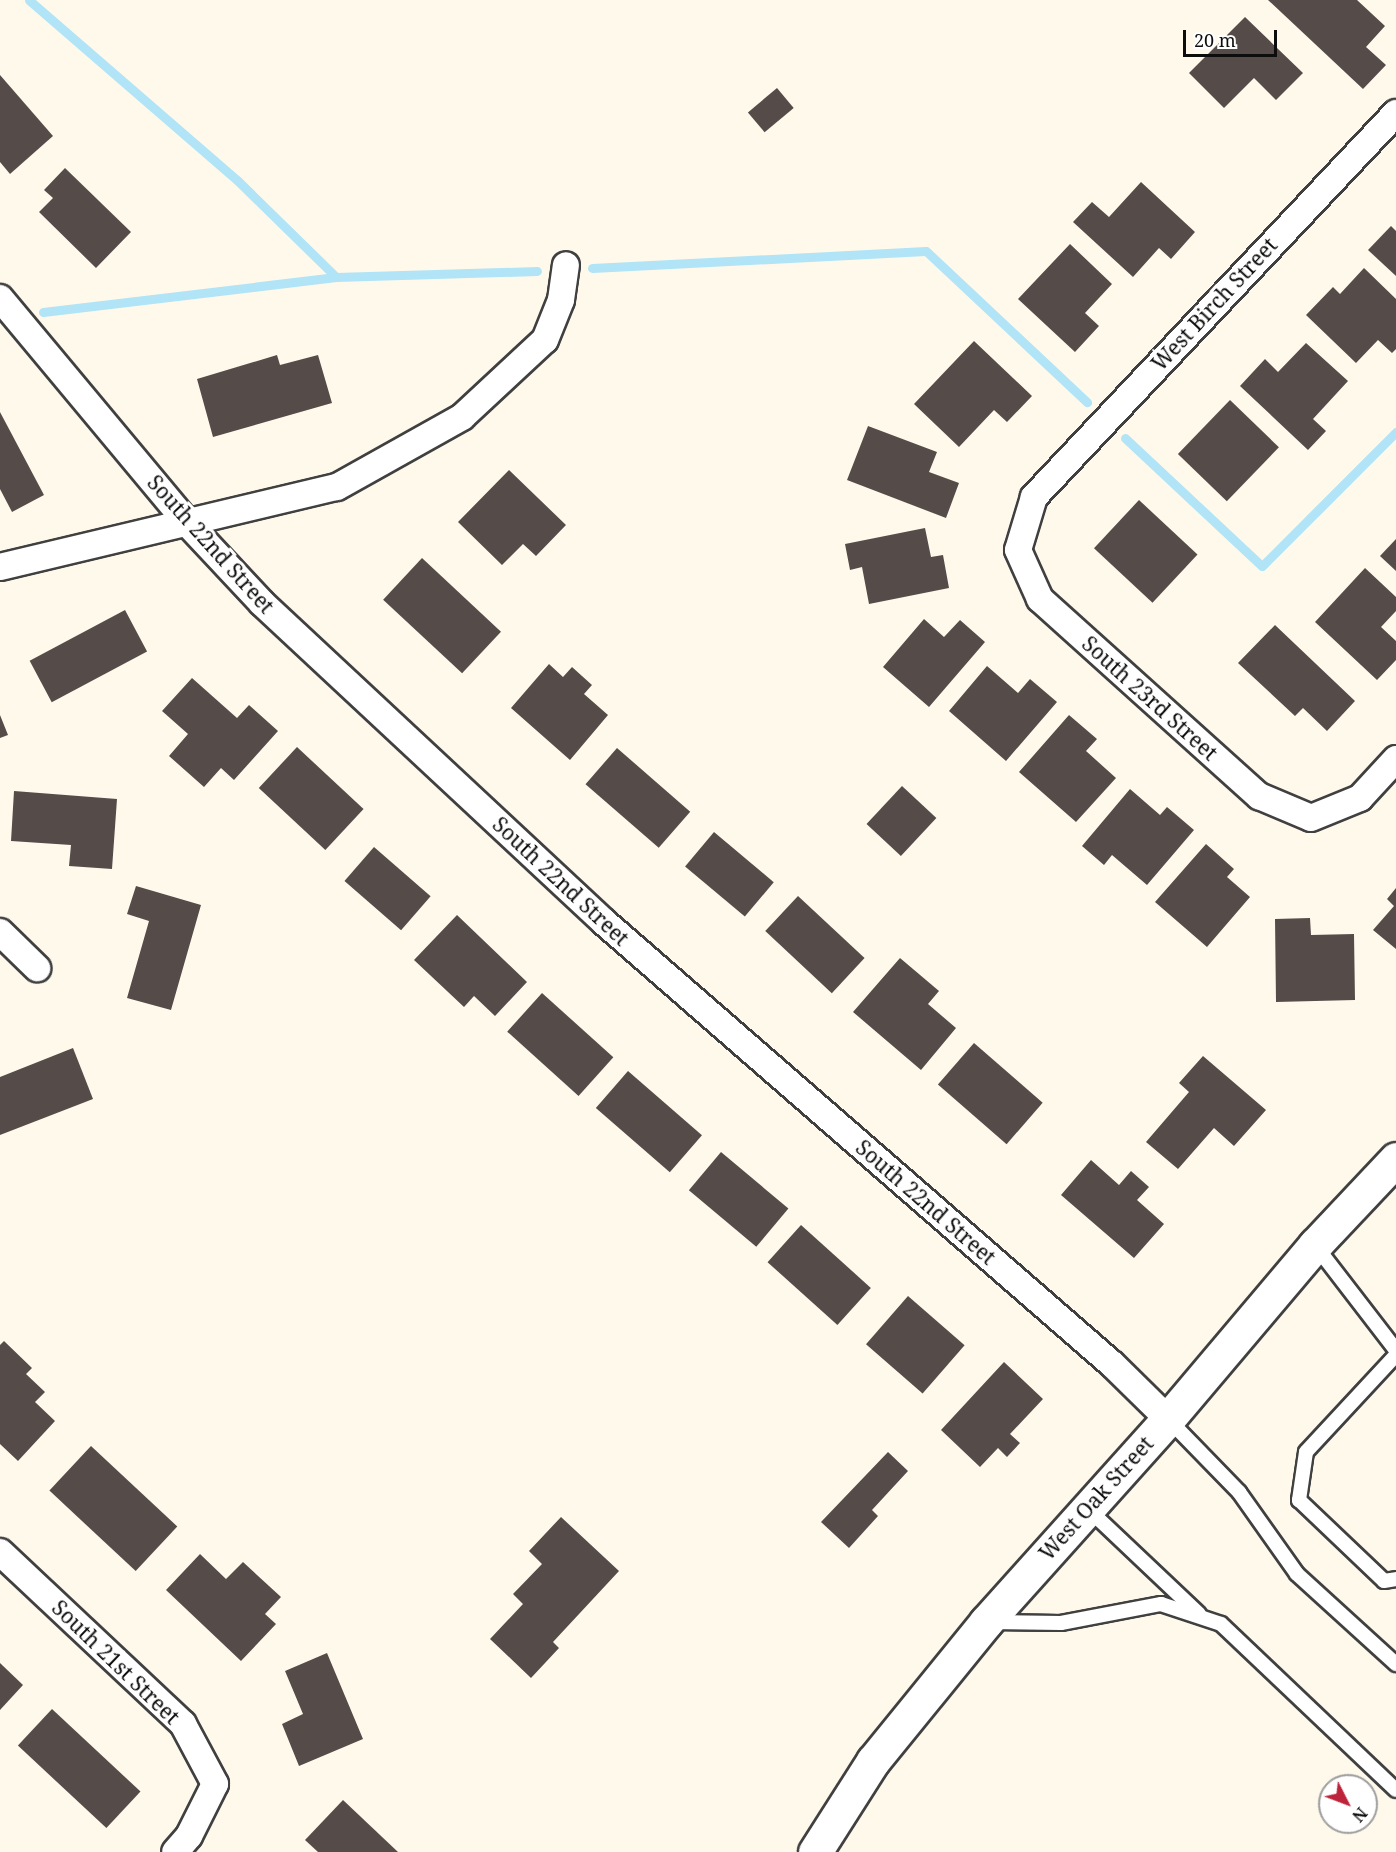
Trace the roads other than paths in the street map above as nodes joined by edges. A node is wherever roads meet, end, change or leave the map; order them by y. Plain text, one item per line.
1 (1396, 113) edge
2 (566, 265) dead end
3 (0, 298) edge
4 (1034, 498) joint
5 (189, 525) junction
6 (0, 567) edge
7 (1396, 759) edge
8 (0, 932) edge
9 (38, 968) dead end
10 (1396, 1159) edge
11 (1315, 1245) junction
12 (1396, 1350) edge
13 (1396, 1355) edge
14 (1168, 1419) junction
15 (1087, 1508) junction
16 (0, 1552) edge
17 (1396, 1579) edge
18 (1203, 1618) junction
19 (986, 1622) junction
20 (1396, 1664) edge
21 (1396, 1790) edge
22 (175, 1852) edge
23 (814, 1852) edge

1 - 4 street, West Birch Street
2 - 5 street
3 - 5 street, South 22nd Street
4 - 7 street, South 23rd Street
5 - 6 street
5 - 14 street, South 22nd Street
8 - 9 street
10 - 11 street, West Oak Street
11 - 12 lane
11 - 14 street, West Oak Street
13 - 17 lane
14 - 15 street, West Oak Street
14 - 20 lane
15 - 18 lane
15 - 19 street, West Oak Street
16 - 22 street, South 21st Street
18 - 19 lane
18 - 21 lane
19 - 23 street, West Oak Street

